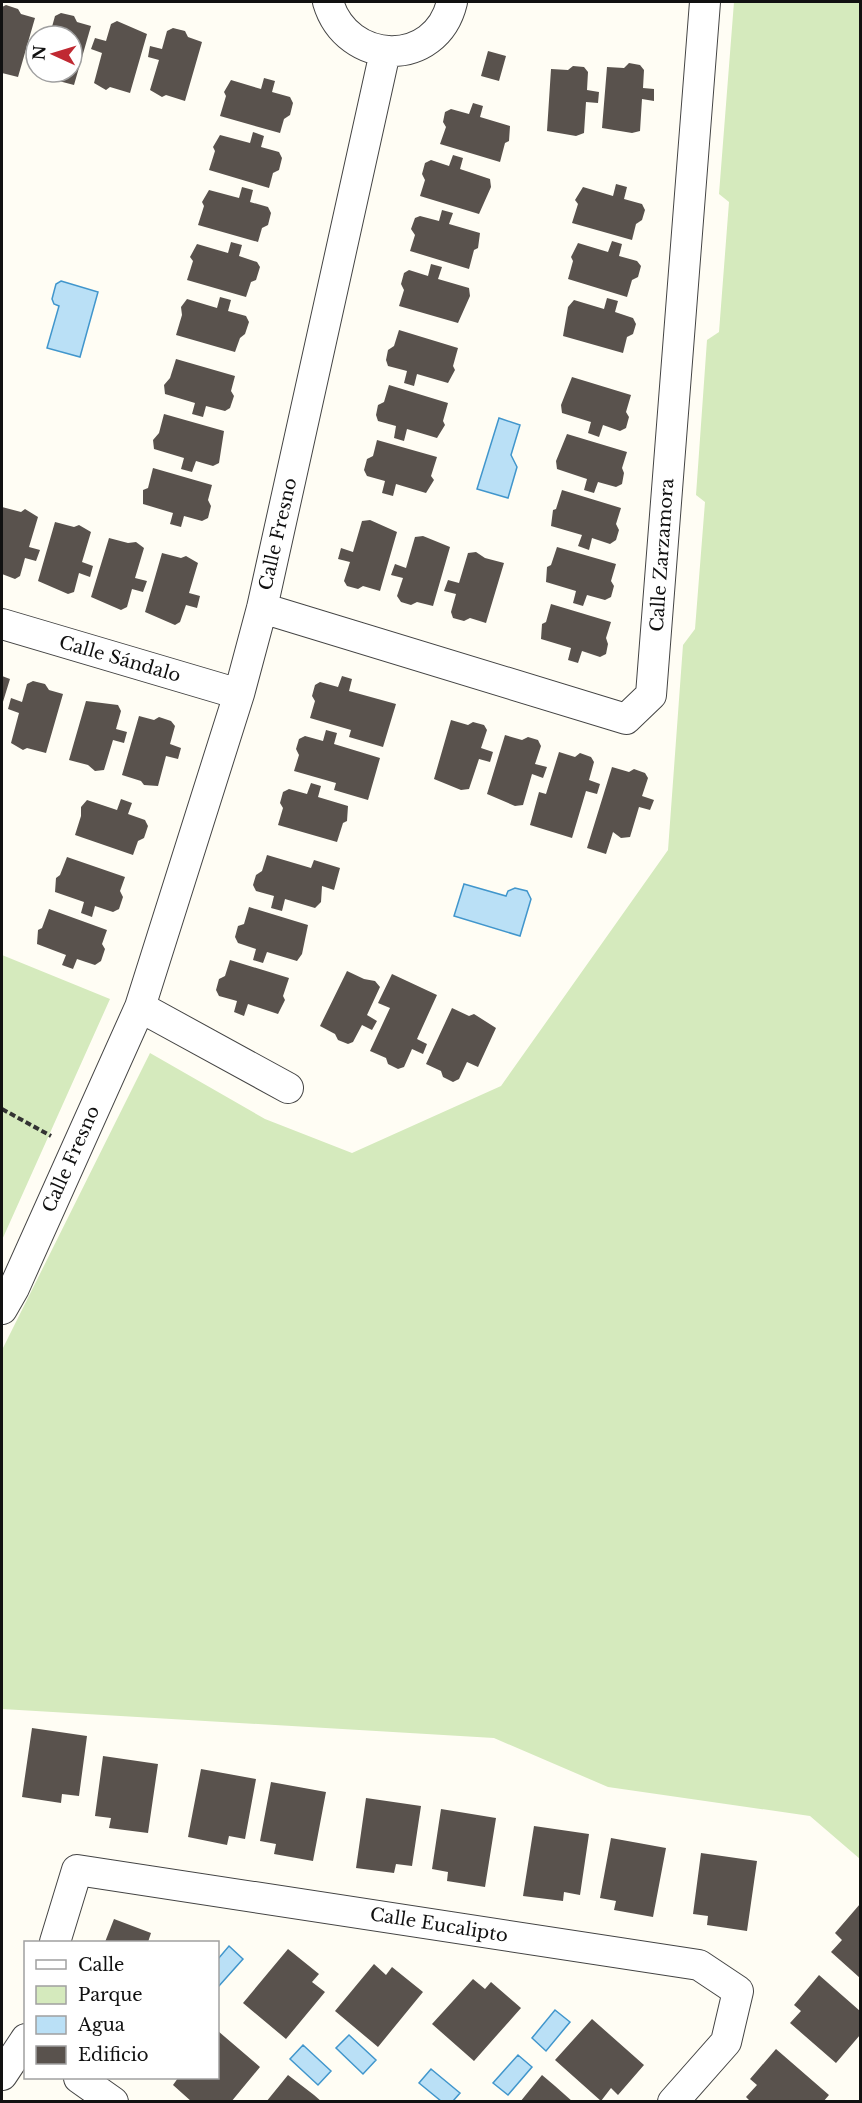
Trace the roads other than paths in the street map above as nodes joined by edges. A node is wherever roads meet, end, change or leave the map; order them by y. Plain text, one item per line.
1 (328, 2) edge
2 (452, 2) edge
3 (705, 2) edge
4 (386, 52) junction
5 (262, 608) junction
6 (2, 624) edge
7 (239, 694) junction
8 (140, 1007) junction
9 (288, 1088) dead end
10 (2, 1309) edge
11 (55, 1941) edge
12 (24, 2042) edge
13 (2, 2075) edge
14 (80, 2079) edge
15 (113, 2102) edge
16 (673, 2102) edge

1 - 4 street
2 - 4 street
3 - 5 street, Calle Zarzamora
4 - 5 street, Calle Fresno
5 - 7 street, Calle Fresno
6 - 7 street, Calle Sándalo
7 - 8 street, Calle Fresno
8 - 9 street
8 - 10 street, Calle Fresno
11 - 16 street, Calle Eucalipto
12 - 13 street
14 - 15 street

